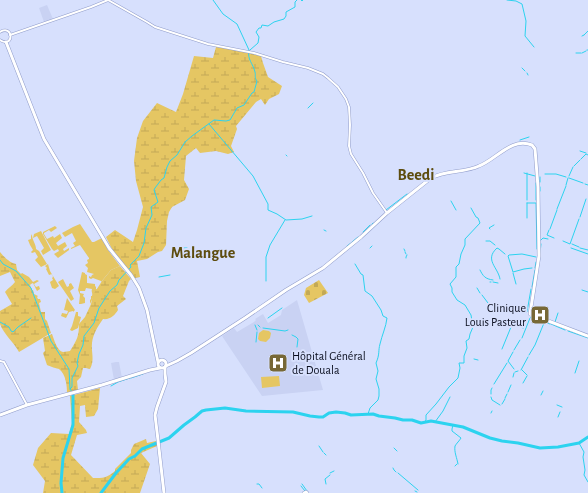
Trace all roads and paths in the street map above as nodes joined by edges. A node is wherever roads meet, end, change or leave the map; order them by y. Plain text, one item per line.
1 (0, 27) edge
2 (1, 32) edge
3 (10, 35) junction
4 (0, 40) edge
5 (6, 42) junction
6 (387, 213) junction
7 (588, 336) edge
8 (157, 354) junction
9 (0, 361) edge
10 (164, 361) junction
11 (175, 362) junction
12 (158, 363) junction
13 (163, 367) junction
14 (150, 370) junction
15 (27, 405) junction
16 (0, 415) edge
17 (164, 493) edge
18 (304, 493) edge
19 (307, 493) edge

1 - 2 street
2 - 3 street
3 - 5 street
3 - 6 street
4 - 5 street
5 - 8 main road
6 - 7 main road
6 - 11 main road
8 - 10 main road
8 - 12 main road
9 - 15 street
10 - 11 main road
10 - 12 main road
10 - 13 main road
11 - 13 main road
12 - 13 main road
12 - 14 main road
13 - 14 main road
13 - 17 main road
14 - 15 main road
15 - 16 main road
18 - 19 main road

